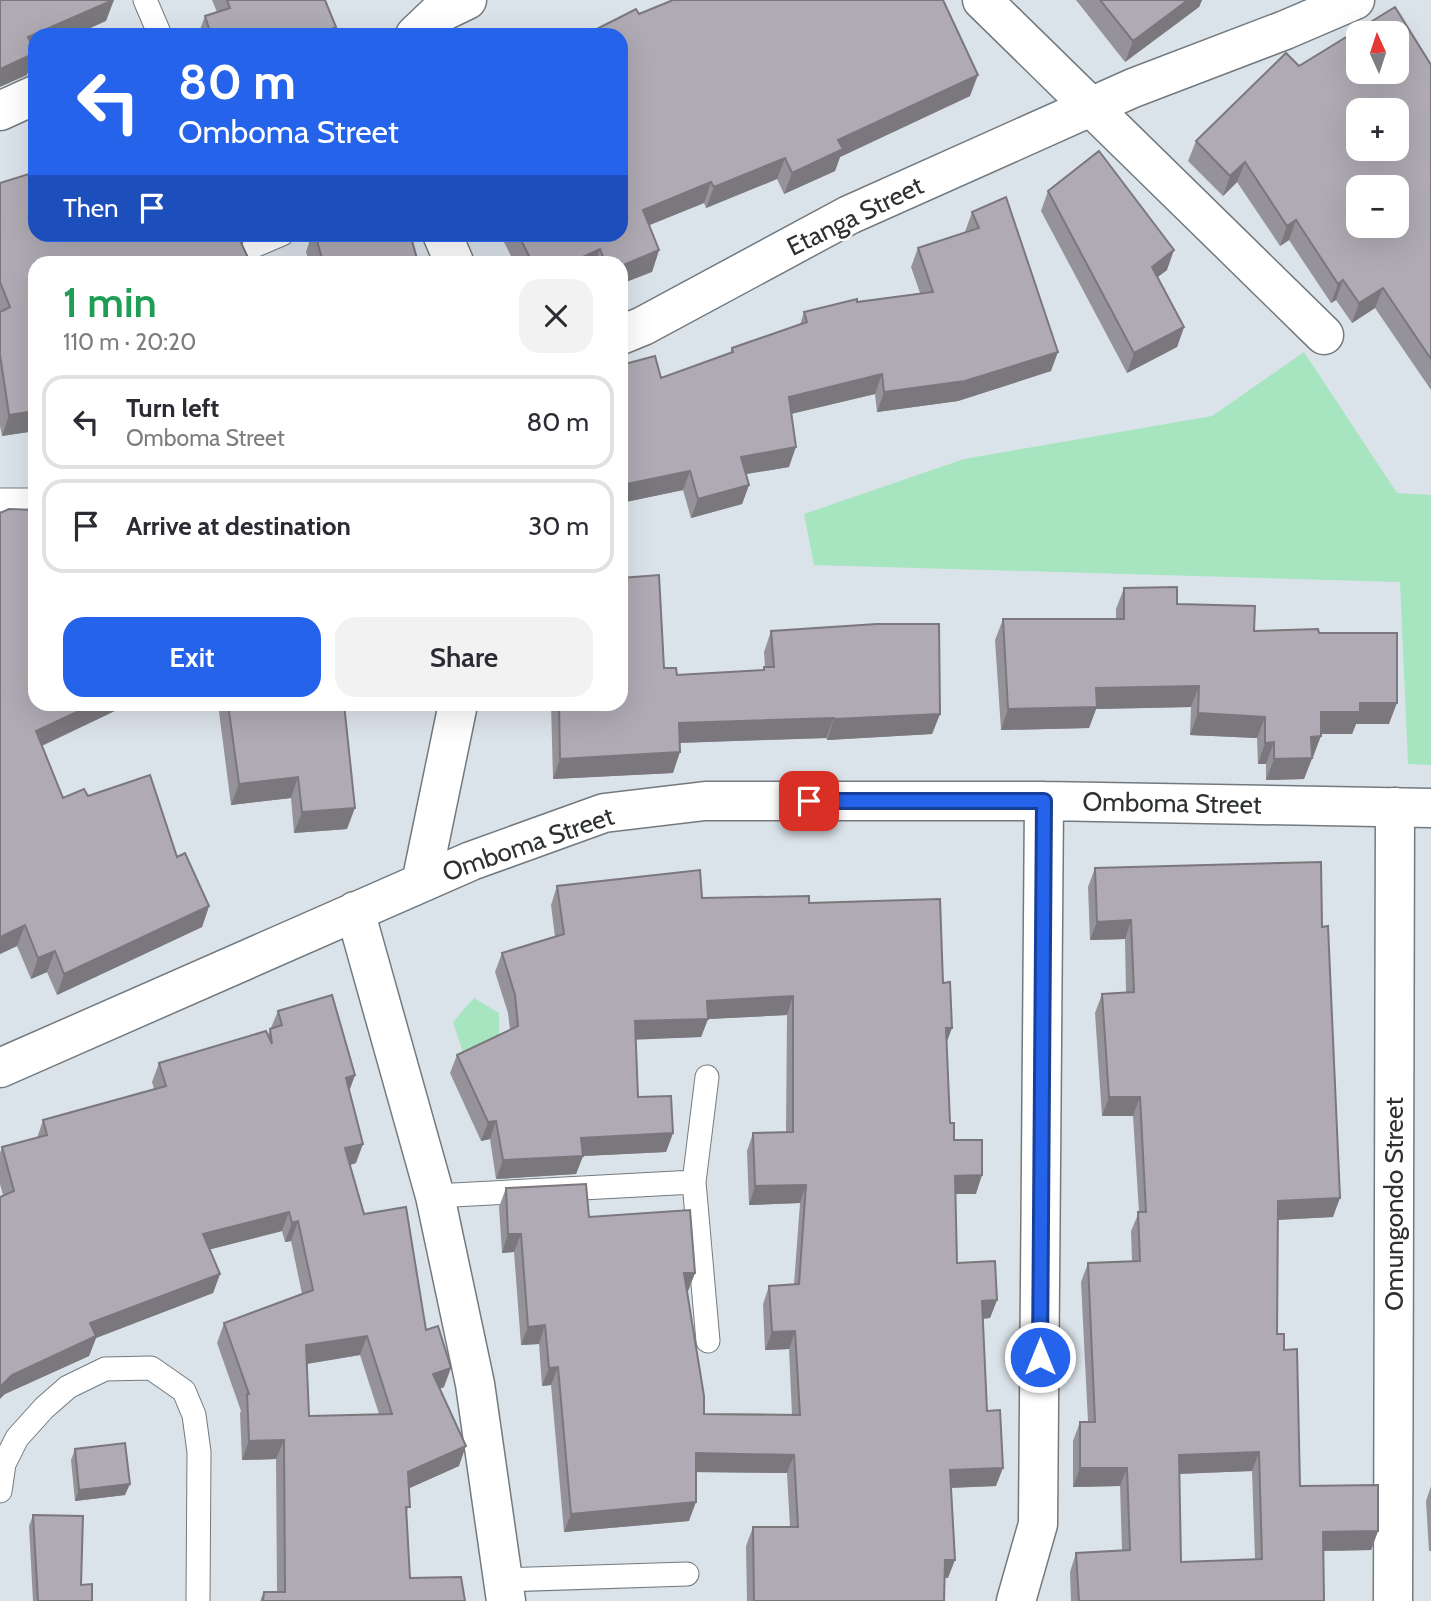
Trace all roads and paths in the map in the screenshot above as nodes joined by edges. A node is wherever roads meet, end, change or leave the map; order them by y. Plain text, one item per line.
1 (145, 0) edge
2 (467, 0) edge
3 (982, 0) edge
4 (1355, 0) edge
5 (157, 28) edge
6 (422, 28) edge
7 (28, 98) edge
8 (1094, 107) junction
9 (0, 111) edge
10 (628, 332) edge
11 (1324, 335) dead end
12 (0, 500) edge
13 (28, 500) edge
14 (457, 711) edge
15 (1044, 801) junction
16 (1413, 807) edge
17 (421, 883) junction
18 (355, 911) junction
19 (0, 1068) edge
20 (708, 1077) dead end
21 (694, 1182) junction
22 (435, 1196) junction
23 (708, 1341) dead end
24 (0, 1491) edge
25 (687, 1574) dead end
26 (505, 1591) edge
27 (198, 1601) edge
28 (1016, 1601) edge
29 (1393, 1601) edge

1 - 5 lane
2 - 6 street
3 - 8 street
4 - 8 street, Etanga Street
7 - 9 street
8 - 10 street, Etanga Street
8 - 11 street
12 - 13 lane
14 - 17 street
15 - 16 street, Omboma Street
15 - 17 street, Omboma Street
15 - 28 street
16 - 29 street, Omungondo Street
17 - 18 street, Omboma Street
18 - 19 street, Omboma Street
18 - 22 street
20 - 21 lane
21 - 22 lane
21 - 23 lane
22 - 26 street
24 - 27 lane
25 - 26 lane

